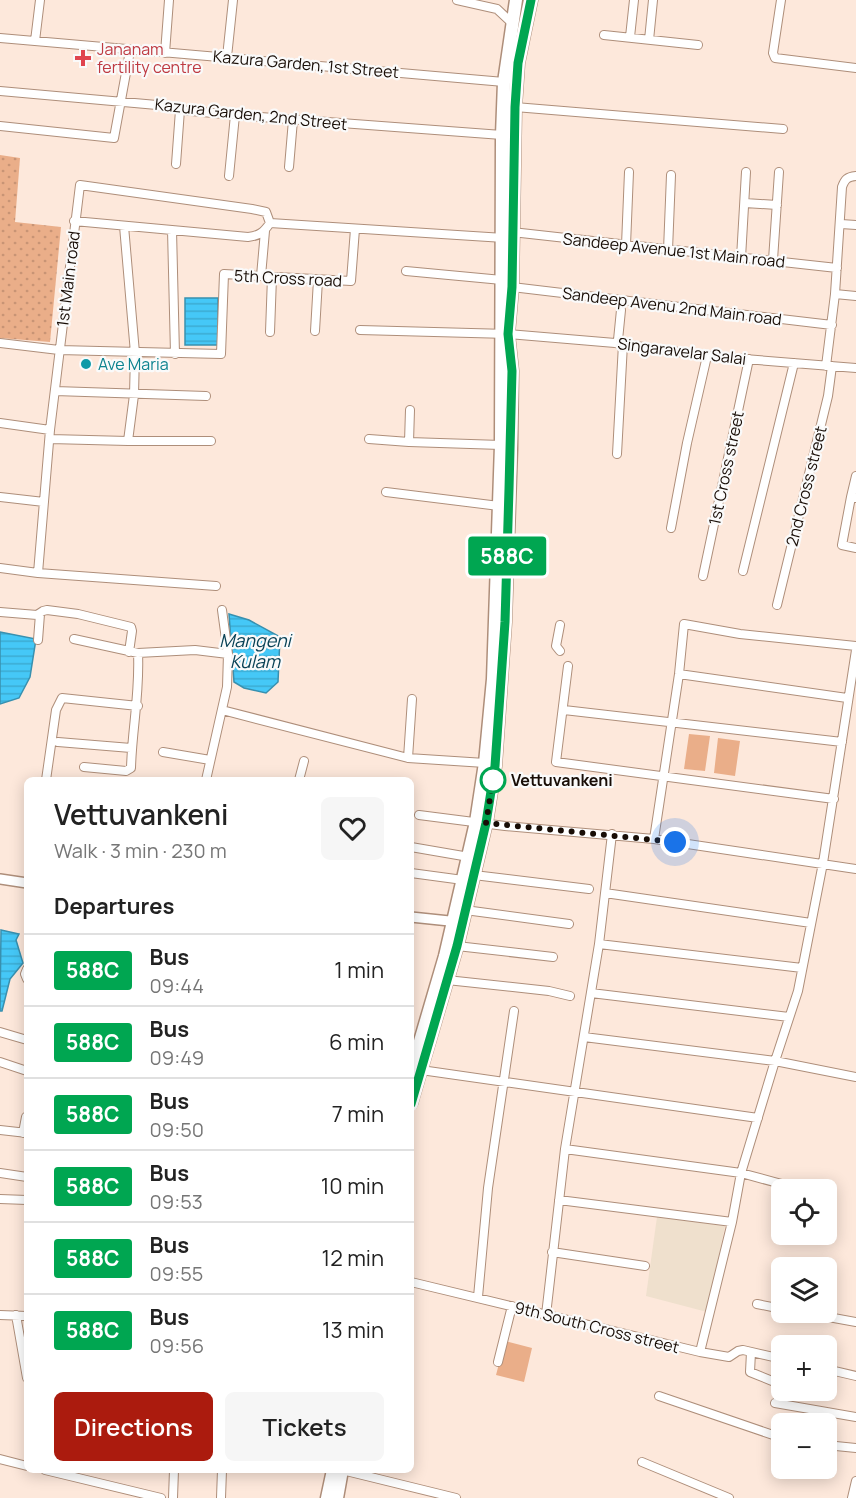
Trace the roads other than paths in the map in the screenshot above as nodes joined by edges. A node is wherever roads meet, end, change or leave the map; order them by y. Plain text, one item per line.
1 (40, 0) edge
2 (169, 0) edge
3 (233, 0) edge
4 (457, 0) edge
5 (516, 0) edge
6 (531, 0) edge
7 (634, 0) edge
8 (653, 0) edge
9 (781, 0) edge
10 (512, 23) junction
11 (604, 35) dead end
12 (0, 38) edge
13 (630, 38) junction
14 (649, 40) junction
15 (35, 41) junction
16 (698, 45) dead end
17 (130, 51) junction
18 (165, 53) junction
19 (227, 57) junction
20 (856, 68) edge
21 (504, 82) junction
22 (0, 92) edge
23 (120, 101) junction
24 (515, 107) junction
25 (180, 110) junction
26 (235, 115) junction
27 (293, 120) junction
28 (0, 126) edge
29 (783, 129) dead end
30 (502, 135) junction
31 (176, 164) dead end
32 (289, 167) dead end
33 (629, 172) dead end
34 (746, 172) dead end
35 (779, 172) dead end
36 (671, 175) dead end
37 (229, 176) dead end
38 (856, 176) edge
39 (745, 203) junction
40 (777, 206) junction
41 (74, 221) junction
42 (270, 223) junction
43 (841, 224) junction
44 (856, 225) edge
45 (124, 226) junction
46 (355, 229) junction
47 (172, 230) junction
48 (265, 231) junction
49 (508, 236) junction
50 (626, 245) junction
51 (668, 250) junction
52 (741, 258) junction
53 (773, 260) junction
54 (837, 268) junction
55 (406, 271) dead end
56 (261, 276) junction
57 (272, 277) junction
58 (318, 280) junction
59 (507, 283) junction
60 (835, 294) junction
61 (856, 296) edge
62 (621, 310) dead end
63 (832, 325) junction
64 (360, 330) dead end
65 (315, 331) dead end
66 (270, 332) dead end
67 (505, 335) junction
68 (0, 343) edge
69 (619, 344) junction
70 (59, 350) junction
71 (135, 353) junction
72 (175, 354) junction
73 (707, 356) junction
74 (749, 359) junction
75 (794, 363) junction
76 (829, 366) junction
77 (856, 368) edge
78 (55, 391) junction
79 (134, 395) junction
80 (206, 396) dead end
81 (410, 410) dead end
82 (0, 423) edge
83 (50, 430) junction
84 (50, 439) junction
85 (369, 439) dead end
86 (128, 441) junction
87 (211, 441) dead end
88 (409, 442) junction
89 (501, 445) junction
90 (617, 454) dead end
91 (856, 476) edge
92 (386, 492) dead end
93 (0, 497) edge
94 (854, 497) edge
95 (44, 502) junction
96 (499, 506) junction
97 (671, 528) dead end
98 (856, 548) edge
99 (0, 568) edge
100 (743, 571) dead end
101 (38, 573) junction
102 (703, 576) dead end
103 (216, 586) dead end
104 (777, 605) dead end
105 (222, 610) dead end
106 (0, 612) edge
107 (40, 614) junction
108 (560, 626) dead end
109 (74, 639) dead end
110 (38, 640) dead end
111 (856, 646) edge
112 (856, 650) edge
113 (560, 651) dead end
114 (129, 652) junction
115 (138, 653) junction
116 (228, 654) junction
117 (568, 666) dead end
118 (679, 674) junction
119 (847, 698) junction
120 (412, 699) dead end
121 (138, 706) junction
122 (222, 710) junction
123 (564, 710) junction
124 (671, 722) junction
125 (58, 742) dead end
126 (842, 742) junction
127 (131, 748) junction
128 (163, 752) dead end
129 (408, 758) junction
130 (210, 760) junction
131 (304, 761) dead end
132 (485, 763) junction
133 (84, 767) dead end
134 (663, 775) junction
135 (46, 777) edge
136 (207, 777) edge
137 (300, 777) edge
138 (834, 799) junction
139 (419, 815) dead end
140 (481, 822) junction
141 (612, 834) junction
142 (654, 839) junction
143 (414, 848) edge
144 (468, 857) junction
145 (823, 863) junction
146 (856, 868) edge
147 (414, 873) edge
148 (468, 877) junction
149 (0, 879) edge
150 (24, 882) edge
151 (589, 890) dead end
152 (605, 893) junction
153 (414, 916) edge
154 (460, 918) junction
155 (811, 923) junction
156 (569, 924) dead end
157 (599, 944) junction
158 (457, 946) junction
159 (553, 957) dead end
160 (802, 968) junction
161 (447, 980) junction
162 (591, 993) junction
163 (570, 996) dead end
164 (514, 1011) dead end
165 (789, 1017) junction
166 (0, 1032) edge
167 (584, 1037) junction
168 (24, 1039) edge
169 (775, 1061) junction
170 (0, 1062) edge
171 (24, 1070) edge
172 (416, 1071) edge
173 (856, 1077) edge
174 (503, 1082) junction
175 (574, 1092) junction
176 (758, 1118) junction
177 (0, 1130) edge
178 (24, 1133) edge
179 (565, 1149) junction
180 (0, 1173) edge
181 (741, 1173) junction
182 (24, 1177) edge
183 (771, 1181) edge
184 (0, 1199) edge
185 (24, 1200) edge
186 (559, 1200) junction
187 (732, 1222) junction
188 (552, 1252) junction
189 (645, 1266) dead end
190 (414, 1283) edge
191 (478, 1298) junction
192 (758, 1304) dead end
193 (512, 1306) junction
194 (771, 1307) edge
195 (0, 1315) edge
196 (16, 1315) junction
197 (546, 1315) junction
198 (24, 1316) edge
199 (837, 1319) edge
200 (856, 1322) edge
201 (700, 1352) junction
202 (751, 1352) junction
203 (771, 1357) edge
204 (24, 1361) edge
205 (498, 1362) dead end
206 (837, 1372) edge
207 (856, 1376) edge
208 (771, 1381) edge
209 (659, 1396) dead end
210 (775, 1403) dead end
211 (856, 1417) edge
212 (771, 1434) edge
213 (837, 1446) edge
214 (856, 1448) edge
215 (0, 1459) edge
216 (642, 1462) dead end
217 (24, 1465) edge
218 (57, 1473) edge
219 (174, 1473) edge
220 (222, 1473) edge
221 (332, 1473) edge
222 (341, 1473) edge
223 (354, 1473) edge
224 (856, 1481) edge
225 (710, 1495) edge
226 (159, 1498) edge
227 (173, 1498) edge
228 (221, 1498) edge
229 (327, 1498) edge
230 (337, 1498) edge
231 (456, 1498) edge
232 (729, 1498) edge
233 (852, 1498) edge

1 - 15 street
2 - 18 street
3 - 19 street
4 - 10 street
5 - 10 main road
6 - 24 main road
7 - 13 street
8 - 14 street
9 - 20 street
10 - 21 main road
11 - 13 street
12 - 15 street, Kazura Garden, 1st Street
13 - 14 street
14 - 16 street
15 - 17 street, Kazura Garden, 1st Street
17 - 18 street, Kazura Garden, 1st Street
17 - 23 street
18 - 19 street, Kazura Garden, 1st Street
19 - 21 street, Kazura Garden, 1st Street
21 - 30 main road
22 - 23 street, Kazura Garden, 2nd Street
23 - 25 street, Kazura Garden, 2nd Street
23 - 28 street
24 - 29 street
24 - 49 main road
25 - 26 street, Kazura Garden, 2nd Street
25 - 31 street
26 - 27 street, Kazura Garden, 2nd Street
26 - 37 street
27 - 30 street, Kazura Garden, 2nd Street
27 - 32 street
30 - 49 main road
33 - 50 street
34 - 39 street
35 - 40 street
36 - 51 street
38 - 43 street, 2nd Cross street
39 - 40 street
39 - 52 street
40 - 53 street
41 - 42 street, 1st Main road
41 - 45 street
41 - 70 street, 1st Main road
42 - 46 street, Sandeep Avenue 1st Main road
42 - 48 street
43 - 44 street
43 - 54 street, 2nd Cross street
45 - 47 street
45 - 71 street
46 - 49 street, Sandeep Avenue 1st Main road
46 - 58 street, 5th Cross road
47 - 48 street
47 - 72 street
48 - 56 street
49 - 50 street, Sandeep Avenue 1st Main road
49 - 59 main road
50 - 51 street, Sandeep Avenue 1st Main road
51 - 52 street, Sandeep Avenue 1st Main road
52 - 53 street, Sandeep Avenue 1st Main road
53 - 54 street, Sandeep Avenue 1st Main road
54 - 60 street, 2nd Cross street
55 - 59 street, Sandeep Avenu 2nd Main road
56 - 57 street, 5th Cross road
56 - 72 street, 5th Cross road
57 - 58 street, 5th Cross road
57 - 66 street
58 - 65 street
59 - 63 street, Sandeep Avenu 2nd Main road
59 - 67 main road
60 - 61 street
60 - 63 street, 2nd Cross street
62 - 69 street
63 - 76 street, 2nd Cross street
64 - 67 street, Singaravelar Salai
67 - 69 street, Singaravelar Salai
67 - 89 main road
67 - 140 main road
68 - 70 street, 5th Cross road
69 - 73 street, Singaravelar Salai
69 - 90 street
70 - 71 street, 5th Cross road
70 - 78 street, 1st Main road
71 - 72 street, 5th Cross road
71 - 79 street
73 - 74 street, Singaravelar Salai
73 - 97 street
74 - 75 street, Singaravelar Salai
74 - 102 street, 1st Cross street
75 - 76 street, Singaravelar Salai
75 - 100 street
76 - 77 street, Singaravelar Salai
76 - 104 street, 2nd Cross street
78 - 79 street
78 - 83 street, 1st Main road
79 - 80 street
79 - 86 street
81 - 88 street
82 - 83 street
83 - 84 street, 1st Main road
84 - 86 street
84 - 95 street, 1st Main road
85 - 88 street
86 - 87 street
88 - 89 street
89 - 96 main road
91 - 94 street
92 - 96 street
93 - 95 street
94 - 98 street
95 - 101 street, 1st Main road
96 - 132 main road
99 - 101 street
101 - 103 street
105 - 116 street
106 - 107 street
107 - 110 street
107 - 114 street
108 - 113 street
109 - 114 street
111 - 118 street
112 - 119 street
114 - 115 street
115 - 116 street
115 - 121 street
116 - 122 street
117 - 123 street
118 - 119 street
118 - 124 street
119 - 126 street
120 - 129 street
121 - 127 street
121 - 135 street
122 - 129 street
122 - 130 street
123 - 124 street
123 - 134 street
124 - 126 street
124 - 134 street
125 - 127 street
126 - 138 street
127 - 133 street
128 - 130 street
129 - 132 street
130 - 136 street
131 - 137 street
132 - 140 main road
134 - 138 street
134 - 142 street
138 - 145 street
139 - 140 street
140 - 141 street
140 - 144 main road
140 - 148 main road
141 - 142 street
141 - 152 street
142 - 145 street
143 - 144 street
144 - 148 main road
145 - 146 street
145 - 155 street
147 - 148 street
148 - 151 street
148 - 154 main road
149 - 150 street
152 - 155 street
152 - 157 street
153 - 154 street
154 - 156 street
154 - 158 main road
154 - 172 main road
155 - 160 street
157 - 160 street
157 - 162 street
158 - 159 street
158 - 161 main road
160 - 165 street
161 - 163 street
161 - 172 main road
162 - 165 street
162 - 167 street
164 - 174 street
165 - 169 street
166 - 168 street
167 - 169 street
167 - 175 street
169 - 173 street
169 - 176 street
170 - 171 street
172 - 174 street
174 - 175 street
174 - 191 street
175 - 176 street
175 - 179 street
176 - 181 street
177 - 178 street
179 - 181 street
179 - 186 street
180 - 182 street
181 - 183 street
181 - 187 street
184 - 185 street
186 - 187 street
186 - 188 street
187 - 201 street
188 - 189 street
188 - 197 street
190 - 191 street, 9th South Cross street
191 - 193 street, 9th South Cross street
192 - 194 street
193 - 197 street, 9th South Cross street
193 - 205 street
195 - 196 street
196 - 198 street
196 - 204 street
197 - 201 street, 9th South Cross street
199 - 200 street
201 - 202 street, 9th South Cross street
202 - 203 street, 9th South Cross street
202 - 208 street
206 - 207 street
209 - 212 street
210 - 211 street
213 - 214 street
215 - 217 street
216 - 225 street
218 - 226 street
219 - 227 street
220 - 228 street
221 - 229 main road
222 - 230 main road
223 - 231 street
224 - 233 street
225 - 232 street

